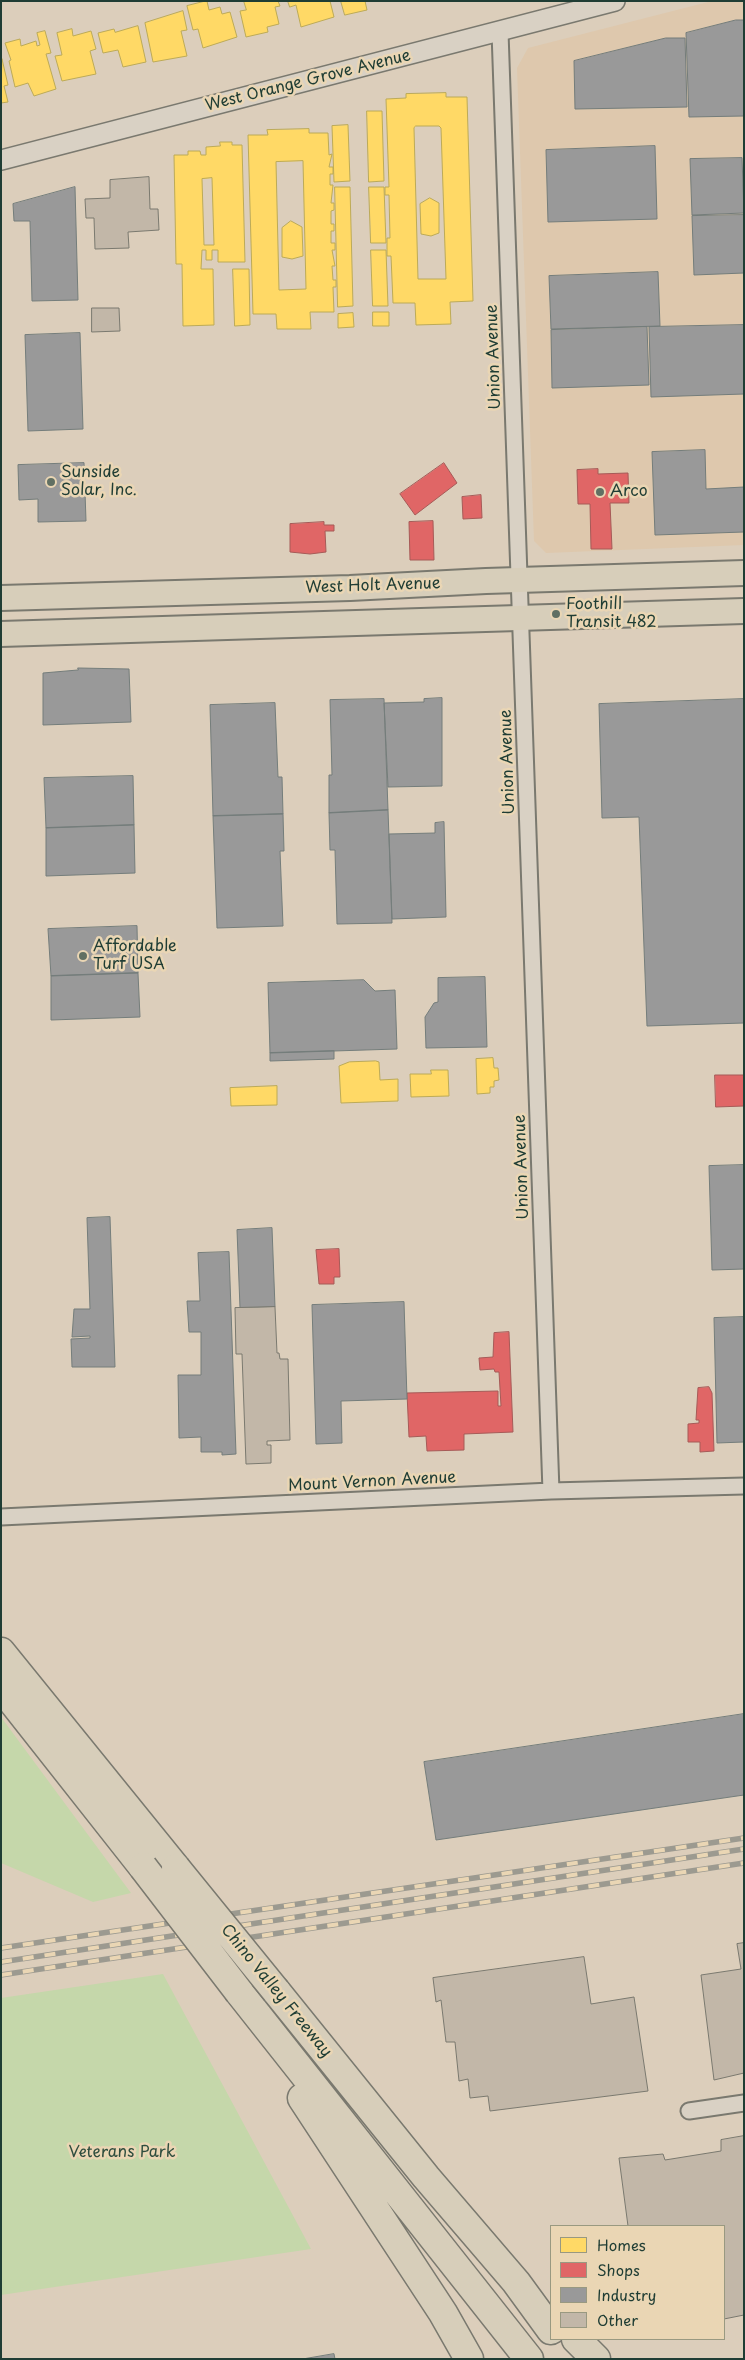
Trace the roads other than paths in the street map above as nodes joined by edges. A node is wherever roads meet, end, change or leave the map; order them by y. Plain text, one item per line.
1 (615, 1) edge
2 (500, 32) junction
3 (1, 160) edge
4 (744, 573) edge
5 (518, 580) junction
6 (3, 601) edge
7 (744, 611) edge
8 (520, 618) junction
9 (1, 634) edge
10 (744, 1486) edge
11 (551, 1491) junction
12 (1, 1517) edge
13 (4, 1655) edge
14 (1, 1687) edge
15 (260, 2019) junction
16 (744, 2103) edge
17 (689, 2111) dead end
18 (516, 2282) junction
19 (550, 2314) edge
20 (550, 2329) edge
21 (559, 2340) edge
22 (577, 2340) edge
23 (469, 2359) edge
24 (530, 2359) edge
25 (572, 2359) edge
26 (596, 2359) edge

1 - 2 street, West Orange Grove Avenue
2 - 3 street, West Orange Grove Avenue
2 - 5 street, Union Avenue
4 - 5 main road, West Holt Avenue
5 - 6 main road, West Holt Avenue
5 - 8 street, Union Avenue
7 - 8 main road
8 - 9 main road
8 - 11 street, Union Avenue
10 - 11 street, Mount Vernon Avenue
11 - 12 street, Mount Vernon Avenue
13 - 18 highway, Chino Valley Freeway, bridge
14 - 15 highway, Chino Valley Freeway, bridge
15 - 23 highway
15 - 24 highway, Chino Valley Freeway
16 - 17 street
18 - 19 highway
18 - 20 highway, Chino Valley Freeway
21 - 25 highway
22 - 26 highway

